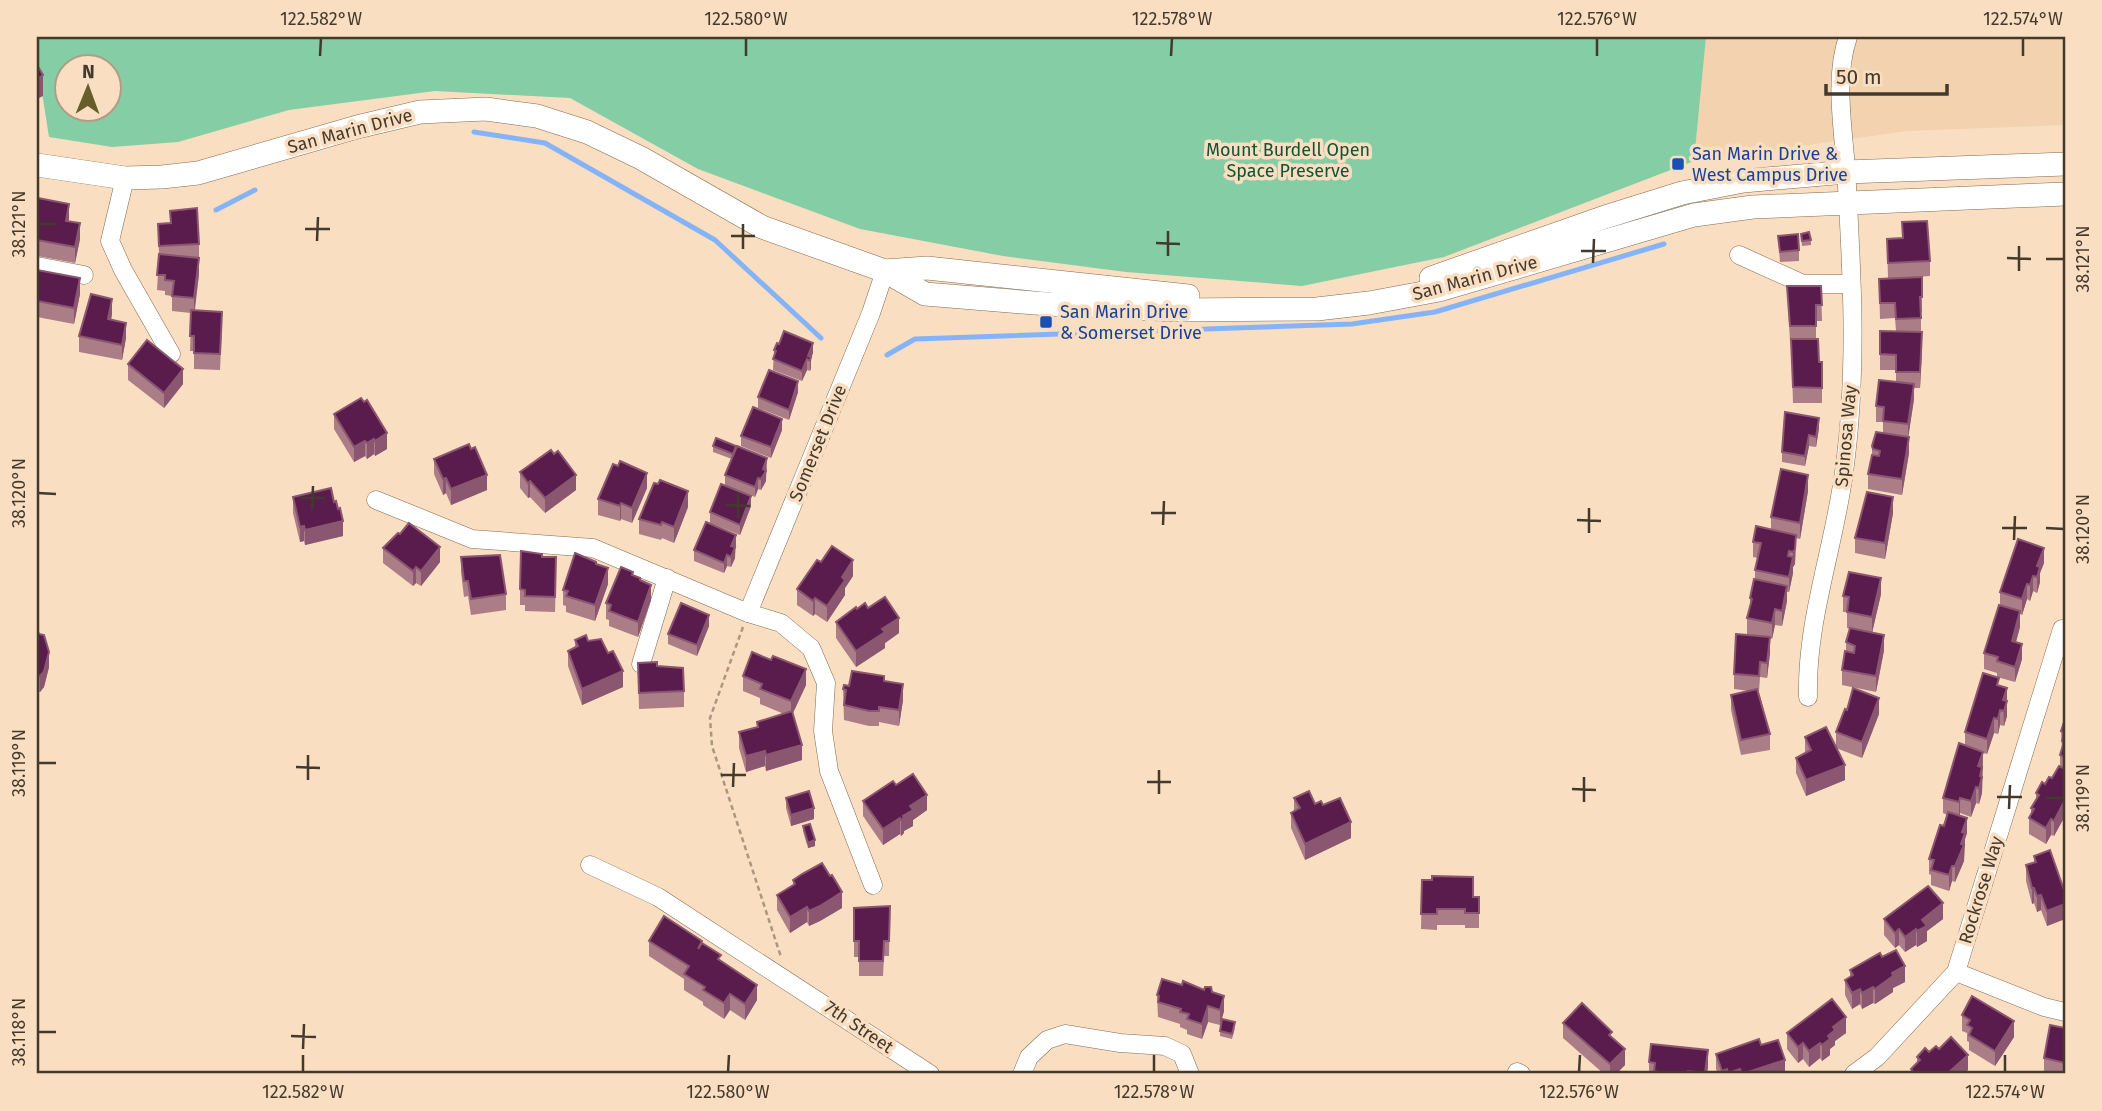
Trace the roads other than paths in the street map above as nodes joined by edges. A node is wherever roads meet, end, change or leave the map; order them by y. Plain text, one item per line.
1 (1848, 37) edge
2 (2065, 164) edge
3 (37, 165) edge
4 (1846, 172) junction
5 (125, 178) junction
6 (2065, 194) edge
7 (1848, 204) junction
8 (1739, 255) dead end
9 (37, 266) edge
10 (885, 271) junction
11 (85, 275) dead end
12 (1851, 284) junction
13 (171, 355) edge
14 (376, 500) dead end
15 (667, 578) junction
16 (748, 613) junction
17 (2062, 629) dead end
18 (641, 664) edge
19 (1808, 697) dead end
20 (590, 865) dead end
21 (873, 885) dead end
22 (1956, 972) junction
23 (2065, 1012) edge
24 (930, 1074) edge
25 (1022, 1074) edge
26 (1191, 1074) edge
27 (1854, 1074) edge

1 - 4 street, Spinosa Way
2 - 4 main road, San Marin Drive
3 - 5 main road, San Marin Drive
4 - 7 street, Spinosa Way
4 - 10 main road, San Marin Drive
5 - 10 main road, San Marin Drive
5 - 13 street
6 - 7 main road, San Marin Drive
7 - 10 main road, San Marin Drive
7 - 12 street, Spinosa Way
8 - 12 street
9 - 11 street
10 - 16 street, Somerset Drive
12 - 19 street, Spinosa Way
14 - 15 street
15 - 16 street
15 - 18 street
16 - 21 street
17 - 22 street, Rockrose Way
20 - 24 street, 7th Street
22 - 23 street
22 - 27 street, Rockrose Way
25 - 26 street

